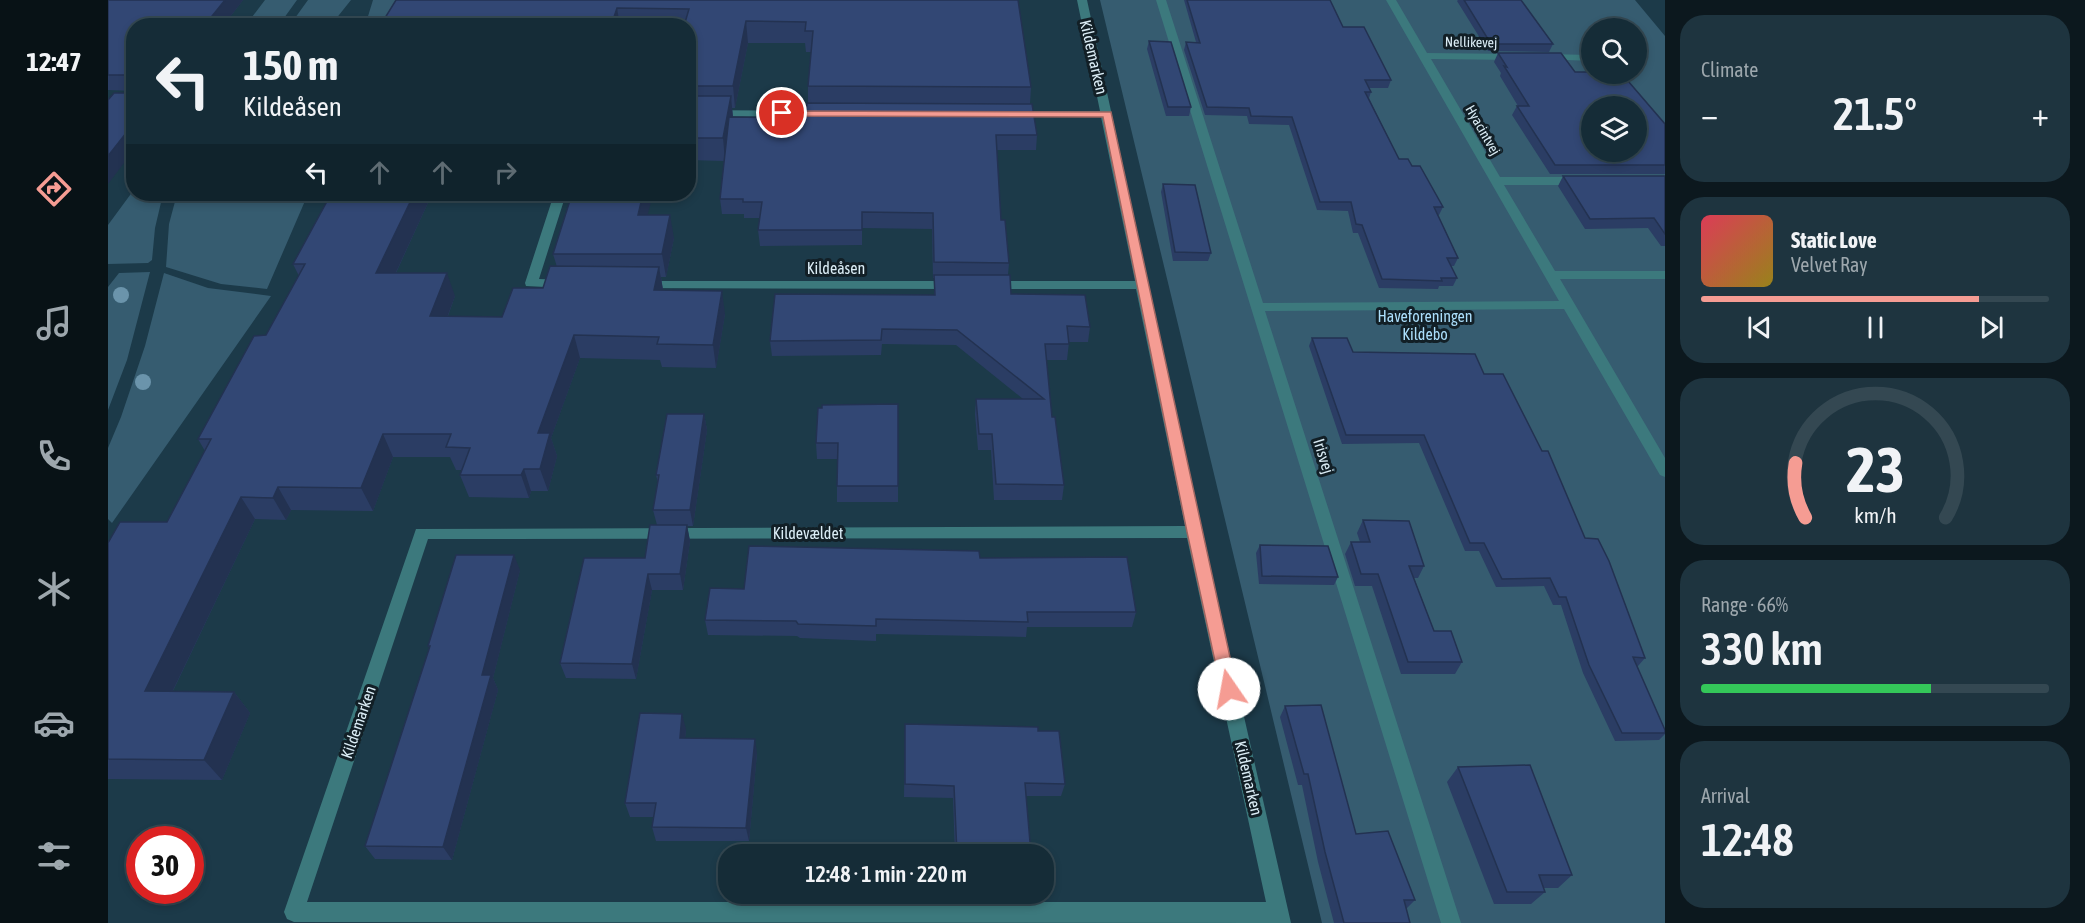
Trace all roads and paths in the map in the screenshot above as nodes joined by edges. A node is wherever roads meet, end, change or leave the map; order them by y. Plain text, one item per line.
1 (1082, 0) edge
2 (1161, 0) edge
3 (1391, 0) edge
4 (1422, 56) junction
5 (1581, 58) edge
6 (696, 113) edge
7 (841, 114) edge
8 (1005, 114) edge
9 (1107, 114) junction
10 (1597, 180) edge
11 (1495, 181) junction
12 (558, 201) edge
13 (1551, 275) junction
14 (1665, 275) edge
15 (577, 284) edge
16 (635, 284) edge
17 (1142, 285) junction
18 (1568, 305) junction
19 (1259, 308) junction
20 (1664, 468) edge
21 (1194, 532) junction
22 (422, 533) joint
23 (1280, 917) edge
24 (1451, 923) edge

1 - 9 street, Kildemarken
2 - 19 street, Irisvej
3 - 4 street, Hyacintvej
4 - 5 street, Nellikevej
4 - 11 street, Hyacintvej
6 - 7 street
8 - 9 street
9 - 17 street, Kildemarken
10 - 11 street
11 - 13 street, Hyacintvej
12 - 15 street
13 - 14 street
13 - 18 street, Hyacintvej
16 - 17 street, Kildeåsen
17 - 21 street, Kildemarken
18 - 19 street
18 - 20 street, Hyacintvej
19 - 24 street, Irisvej
21 - 22 street, Kildevældet
21 - 23 street, Kildemarken
22 - 23 street, Kildemarken

